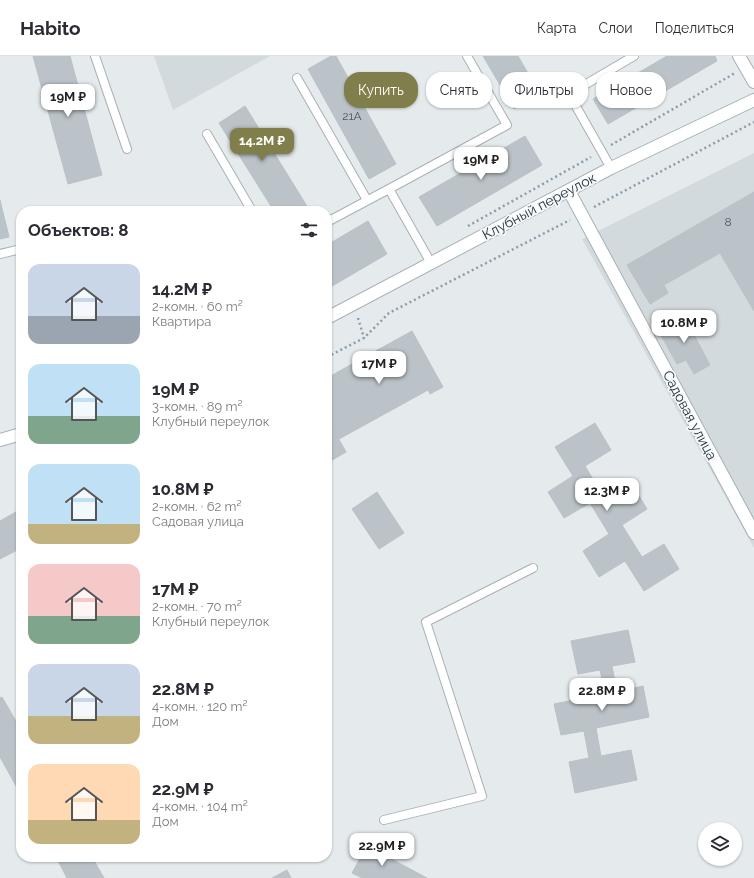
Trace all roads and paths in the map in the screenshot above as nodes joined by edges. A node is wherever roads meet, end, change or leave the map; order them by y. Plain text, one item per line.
1 (95, 56) edge
2 (467, 56) edge
3 (634, 56) edge
4 (739, 56) edge
5 (745, 67) junction
6 (297, 78) dead end
7 (754, 82) edge
8 (754, 100) edge
9 (754, 122) edge
10 (206, 134) dead end
11 (127, 149) dead end
12 (601, 151) junction
13 (611, 168) junction
14 (389, 189) junction
15 (569, 191) junction
16 (367, 200) junction
17 (249, 206) edge
18 (581, 214) junction
19 (332, 219) edge
20 (465, 228) dead end
21 (16, 250) edge
22 (0, 254) edge
23 (431, 263) junction
24 (332, 315) edge
25 (332, 354) edge
26 (16, 435) edge
27 (0, 440) edge
28 (754, 533) edge
29 (533, 568) dead end
30 (384, 820) dead end

1 - 11 lane
2 - 14 lane
3 - 12 lane
4 - 5 street
5 - 7 street
5 - 12 path
6 - 16 lane
8 - 13 street, Клубный переулок
9 - 18 path
10 - 17 lane
12 - 13 lane
12 - 20 path
13 - 15 street, Клубный переулок
14 - 16 lane
14 - 23 lane
15 - 18 street, Садовая улица
15 - 23 street, Клубный переулок
16 - 19 lane
18 - 25 path
18 - 28 street, Садовая улица
21 - 22 lane
23 - 24 street, Клубный переулок
26 - 27 street
29 - 30 lane

